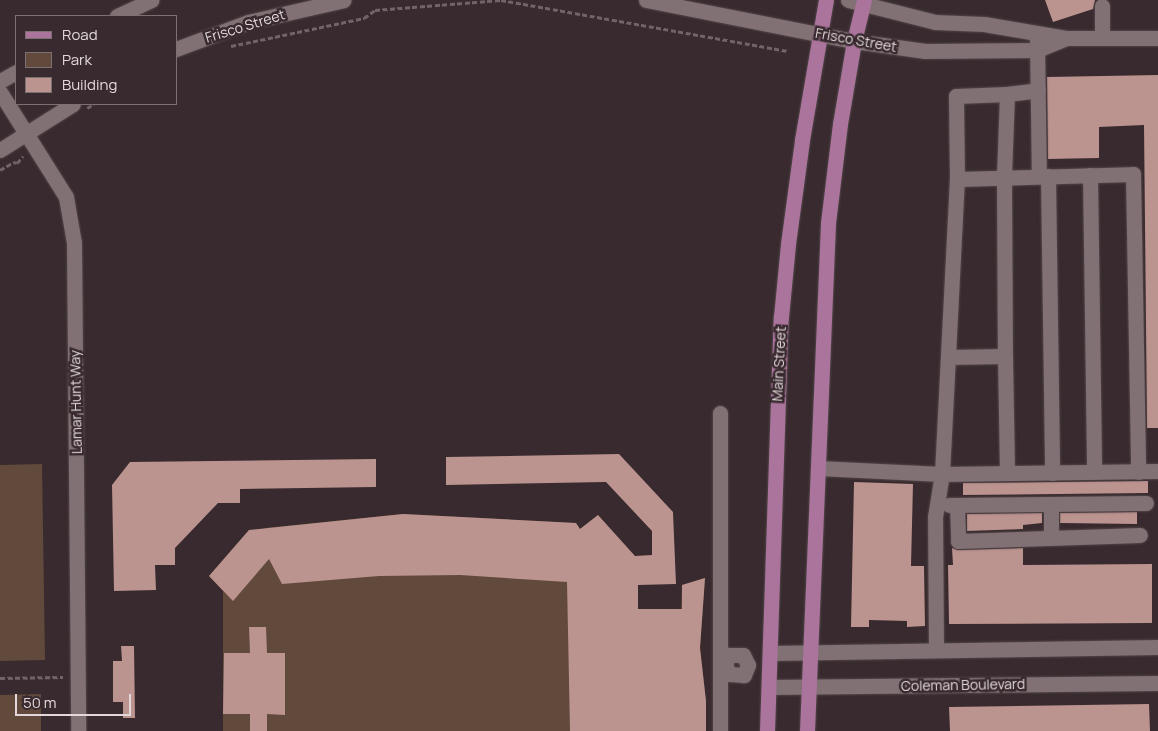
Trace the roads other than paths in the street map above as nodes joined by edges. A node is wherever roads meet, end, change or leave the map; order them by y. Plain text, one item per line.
1 (152, 0) edge
2 (344, 0) edge
3 (646, 0) edge
4 (826, 0) edge
5 (858, 1) edge
6 (1102, 6) dead end
7 (119, 15) edge
8 (1036, 32) junction
9 (820, 34) junction
10 (1066, 38) junction
11 (1102, 38) junction
12 (1158, 38) edge
13 (854, 41) junction
14 (178, 48) edge
15 (1037, 50) junction
16 (15, 73) edge
17 (0, 81) edge
18 (1038, 90) junction
19 (0, 92) edge
20 (1007, 94) junction
21 (71, 105) edge
22 (25, 134) junction
23 (0, 150) edge
24 (1090, 175) junction
25 (1044, 176) junction
26 (1004, 177) junction
27 (957, 179) junction
28 (1005, 356) junction
29 (948, 357) junction
30 (720, 413) dead end
31 (818, 468) junction
32 (1158, 471) edge
33 (1094, 472) junction
34 (1138, 472) junction
35 (1007, 473) junction
36 (1052, 473) junction
37 (942, 474) junction
38 (1146, 503) dead end
39 (937, 504) junction
40 (1051, 504) junction
41 (957, 505) junction
42 (1140, 535) dead end
43 (1051, 538) junction
44 (1158, 647) edge
45 (936, 650) junction
46 (810, 652) junction
47 (770, 659) junction
48 (722, 664) junction
49 (1158, 683) edge
50 (809, 686) junction
51 (769, 687) junction
52 (78, 731) edge
53 (720, 731) edge
54 (767, 731) edge
55 (808, 731) edge

1 - 7 street
2 - 14 street, Frisco Street
3 - 9 street, Frisco Street
4 - 9 main road, Main Street
5 - 8 street, Frisco Street
5 - 13 main road
6 - 11 street
8 - 10 street, Frisco Street
8 - 15 street
9 - 13 street, Frisco Street
9 - 47 main road, Main Street
10 - 11 street, Frisco Street
10 - 15 street, Frisco Street
11 - 12 street, Frisco Street
13 - 15 street, Frisco Street
13 - 31 main road
15 - 18 street
16 - 17 street
18 - 20 street
18 - 25 street
19 - 22 street, Lamar Hunt Way
20 - 26 street
20 - 27 street
21 - 22 street
22 - 23 street
22 - 52 street, Lamar Hunt Way
24 - 25 street
24 - 33 street
24 - 34 street
25 - 26 street
25 - 36 street
26 - 27 street
26 - 28 street
27 - 29 street
28 - 29 street
28 - 35 street
29 - 37 street
30 - 48 street
31 - 37 street
31 - 46 main road
32 - 34 street
33 - 34 street
33 - 36 street
35 - 36 street
35 - 37 street
37 - 39 street
38 - 40 street
39 - 41 street
39 - 45 street
40 - 41 street
40 - 43 street
41 - 43 street
42 - 43 street
44 - 45 street
45 - 46 street
46 - 47 street
46 - 50 main road
47 - 48 street
47 - 51 main road, Main Street
48 - 53 street
49 - 50 street, Coleman Boulevard
50 - 51 street, Coleman Boulevard
50 - 55 main road
51 - 54 main road, Main Street

